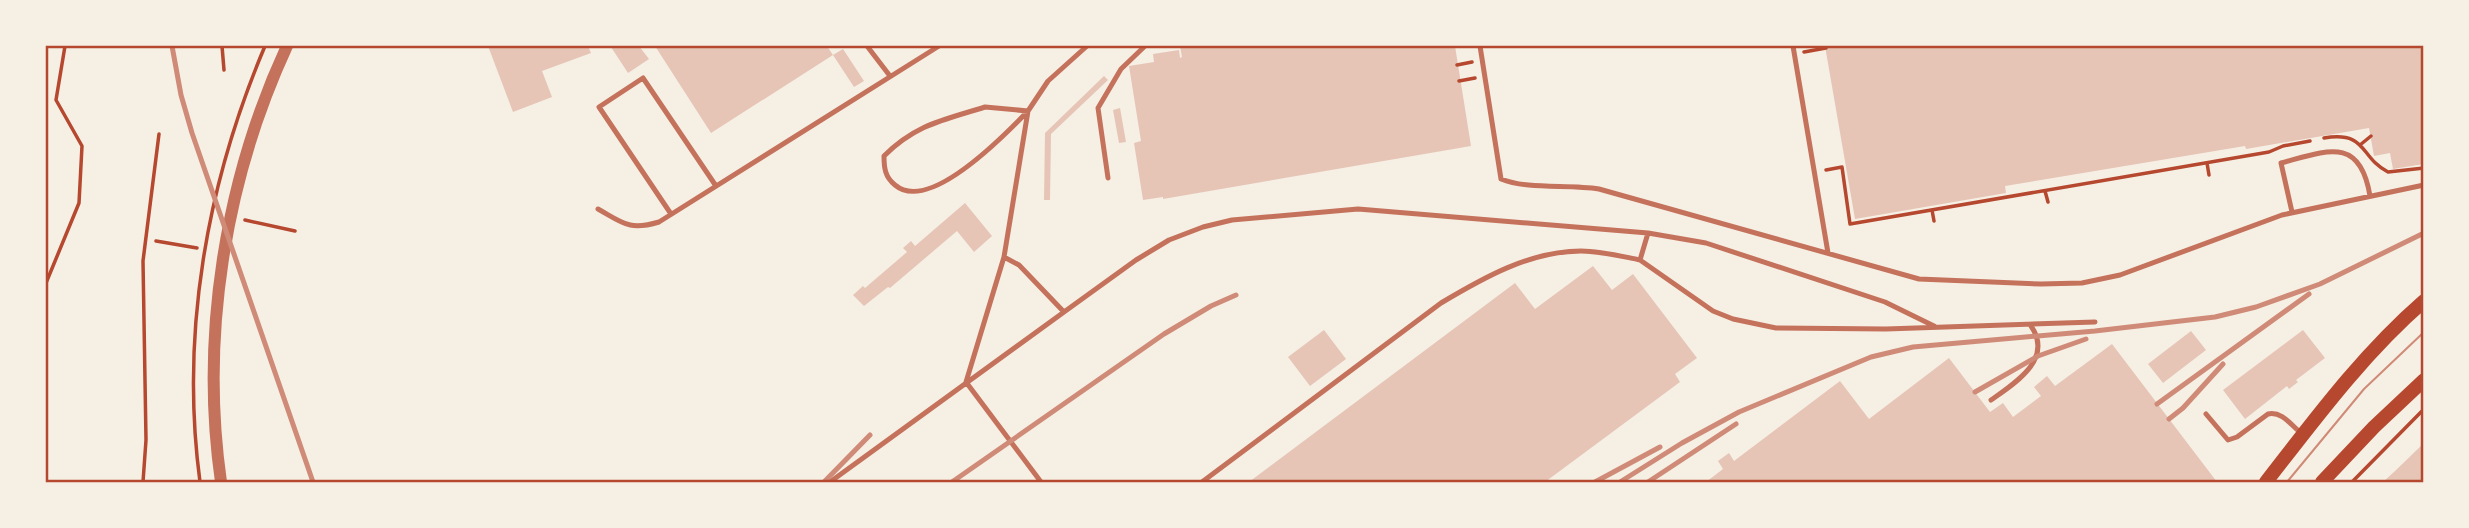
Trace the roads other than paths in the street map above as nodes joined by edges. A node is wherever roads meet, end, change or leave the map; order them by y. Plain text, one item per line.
1 (287, 46) edge
2 (867, 46) edge
3 (939, 46) edge
4 (1087, 46) edge
5 (1145, 46) edge
6 (1480, 46) edge
7 (1793, 46) edge
8 (890, 76) junction
9 (1028, 111) junction
10 (1108, 178) dead end
11 (2424, 185) edge
12 (716, 186) junction
13 (2370, 196) junction
14 (598, 209) dead end
15 (2292, 212) junction
16 (671, 214) junction
17 (1648, 233) junction
18 (1828, 253) junction
19 (1004, 257) junction
20 (1640, 260) junction
21 (2424, 301) edge
22 (1064, 312) junction
23 (2095, 322) dead end
24 (2031, 326) junction
25 (1937, 327) junction
26 (2424, 380) edge
27 (966, 382) junction
28 (1991, 400) dead end
29 (2206, 414) dead end
30 (2303, 435) junction
31 (221, 482) edge
32 (830, 482) edge
33 (1041, 482) edge
34 (1202, 482) edge
35 (2266, 482) edge
36 (2322, 482) edge

1 - 31 street
2 - 8 lane
3 - 8 lane
4 - 9 lane
5 - 10 lane
6 - 18 lane
7 - 18 lane
8 - 12 lane
9 - 9 lane
9 - 19 lane
11 - 13 lane
12 - 16 lane
12 - 16 lane
13 - 15 lane
13 - 15 lane
14 - 16 lane
15 - 18 lane
17 - 20 lane
17 - 22 lane
17 - 25 lane
19 - 22 lane
19 - 27 lane
20 - 25 lane
20 - 34 lane
21 - 30 main road
22 - 27 lane
23 - 24 lane
24 - 25 lane
24 - 28 lane
26 - 36 main road
27 - 32 lane
27 - 33 lane
29 - 30 lane
30 - 35 main road

